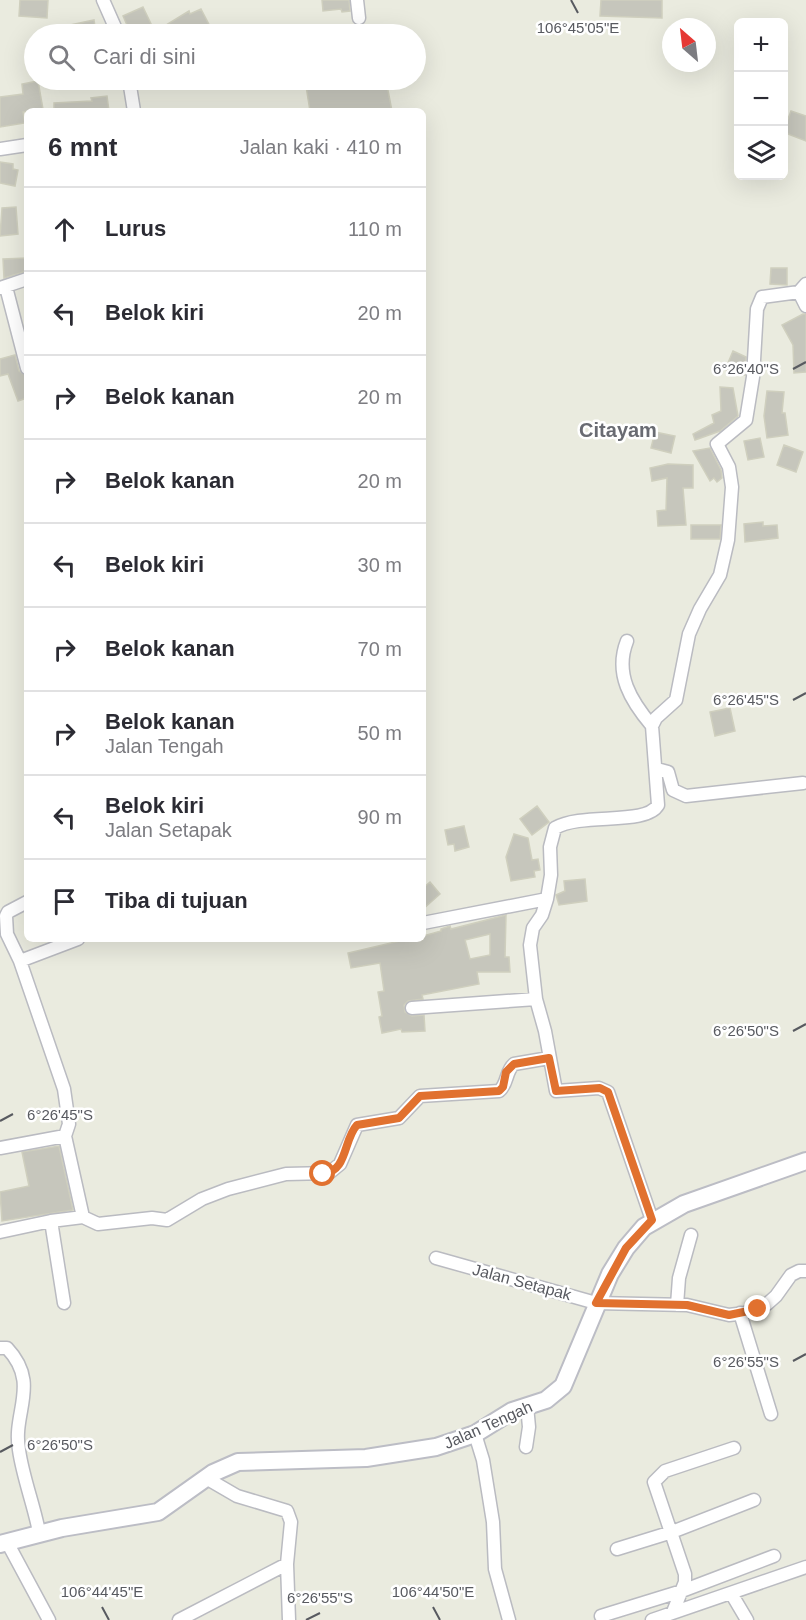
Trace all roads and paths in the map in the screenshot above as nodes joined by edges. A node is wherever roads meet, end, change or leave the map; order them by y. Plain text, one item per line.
1 (103, 0) edge
2 (357, 0) edge
3 (359, 18) dead end
4 (114, 24) edge
5 (131, 90) edge
6 (134, 108) edge
7 (24, 145) edge
8 (0, 149) edge
9 (24, 280) edge
10 (3, 288) edge
11 (802, 288) edge
12 (806, 306) edge
13 (24, 358) edge
14 (627, 641) dead end
15 (652, 726) junction
16 (657, 769) junction
17 (803, 783) dead end
18 (547, 900) junction
19 (24, 903) edge
20 (426, 922) edge
21 (70, 942) edge
22 (20, 961) junction
23 (536, 999) junction
24 (412, 1008) dead end
25 (549, 1058) junction
26 (65, 1136) junction
27 (0, 1148) edge
28 (806, 1161) edge
29 (83, 1217) junction
30 (652, 1220) junction
31 (51, 1221) junction
32 (0, 1232) edge
33 (691, 1234) dead end
34 (436, 1258) dead end
35 (806, 1271) edge
36 (64, 1303) dead end
37 (596, 1303) junction
38 (677, 1305) junction
39 (740, 1313) junction
40 (0, 1348) edge
41 (527, 1406) junction
42 (771, 1414) dead end
43 (475, 1434) junction
44 (526, 1447) dead end
45 (734, 1448) dead end
46 (206, 1478) junction
47 (754, 1500) dead end
48 (39, 1532) junction
49 (672, 1532) junction
50 (4, 1543) edge
51 (616, 1549) dead end
52 (774, 1556) dead end
53 (287, 1564) junction
54 (806, 1567) edge
55 (682, 1591) junction
56 (732, 1593) junction
57 (673, 1612) junction
58 (601, 1616) dead end
59 (49, 1620) edge
60 (179, 1620) edge
61 (289, 1620) edge
62 (509, 1620) edge
63 (652, 1620) edge
64 (747, 1620) edge

1 - 4 street
2 - 3 street
5 - 6 street
7 - 8 street
9 - 10 street
10 - 13 street
11 - 12 street
11 - 15 street
14 - 15 street
15 - 16 street
16 - 17 street
16 - 18 street
18 - 20 street
18 - 23 street
19 - 22 street
21 - 22 street
22 - 26 street
23 - 24 street
23 - 25 street
25 - 29 street
25 - 30 street
26 - 27 street
26 - 29 street
28 - 30 main road, Jalan Tengah
29 - 31 street
30 - 37 main road, Jalan Tengah
31 - 32 street
31 - 36 street
33 - 38 street
34 - 37 street, Jalan Setapak
35 - 39 street, Jalan Setapak
37 - 38 street, Jalan Setapak
37 - 41 main road, Jalan Tengah
38 - 39 street, Jalan Setapak
39 - 42 street
40 - 48 street
41 - 43 main road, Jalan Tengah
41 - 44 street
43 - 46 main road, Jalan Tengah
43 - 62 street
45 - 49 street
46 - 48 main road, Jalan Tengah
46 - 53 street
47 - 49 street
48 - 50 main road, Jalan Tengah
49 - 51 street
49 - 55 street
50 - 59 street
52 - 55 street
53 - 60 street
53 - 61 street
54 - 56 street
55 - 57 street
55 - 58 street
56 - 57 street
56 - 64 street
57 - 63 street

